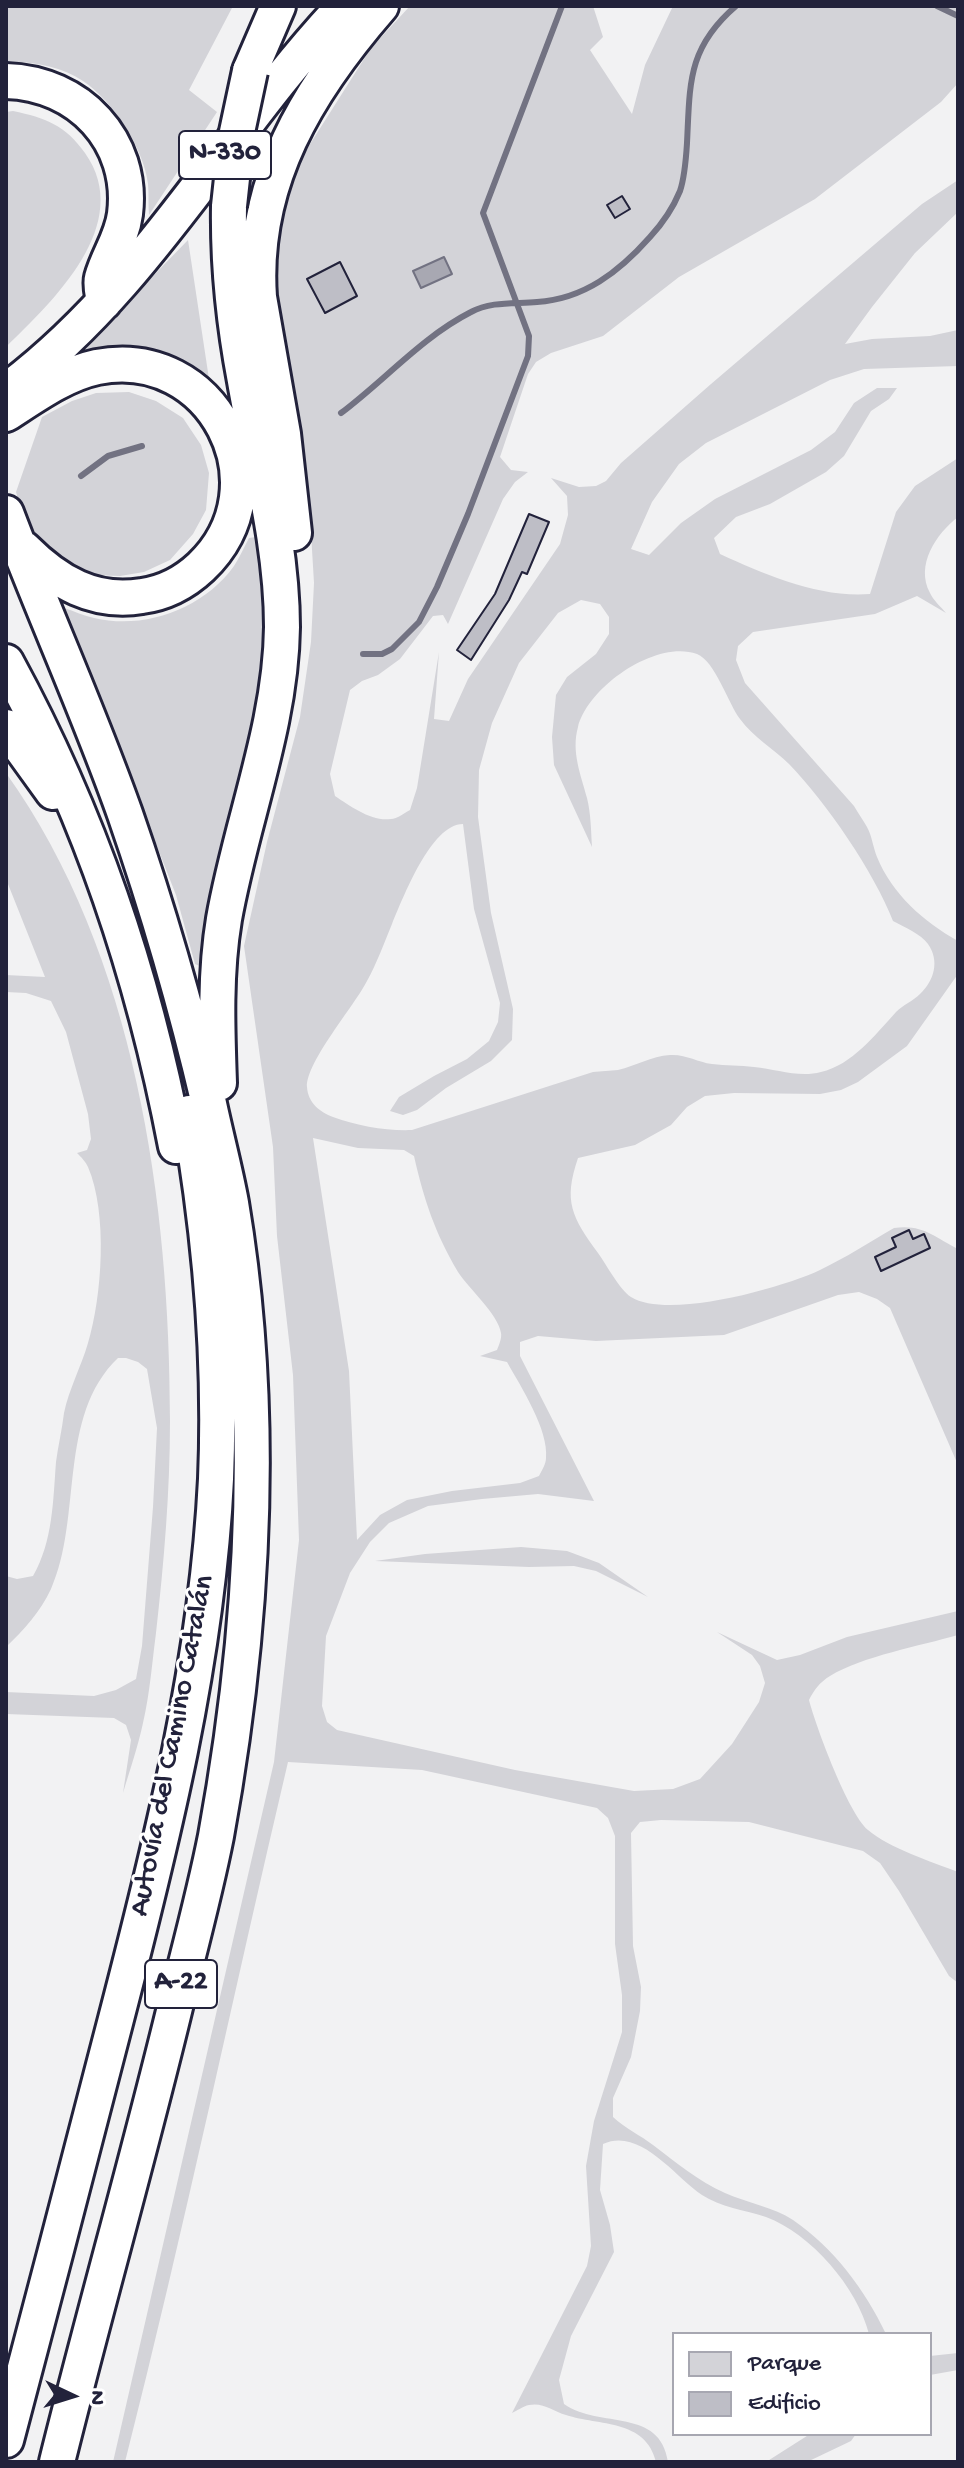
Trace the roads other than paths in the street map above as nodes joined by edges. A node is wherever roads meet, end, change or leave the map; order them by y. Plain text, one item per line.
1 (278, 6) edge
2 (344, 6) edge
3 (381, 6) edge
4 (6, 81) edge
5 (104, 303) junction
6 (6, 391) edge
7 (6, 414) edge
8 (10, 540) edge
9 (6, 662) edge
10 (280, 666) junction
11 (6, 727) edge
12 (110, 893) junction
13 (210, 1170) junction
14 (140, 1930) junction
15 (6, 2440) edge
16 (57, 2462) edge

1 - 10 highway, bridge
2 - 5 highway, N-330
3 - 10 highway
4 - 5 highway
5 - 6 highway, N-330
7 - 8 highway
8 - 13 highway
9 - 12 highway
10 - 13 highway
11 - 12 highway
12 - 14 highway
13 - 14 highway, Autovía del Camino Catalán / A-22
13 - 16 highway, Autovía del Camino Catalán / A-22
14 - 15 highway, Autovía del Camino Catalán / A-22

